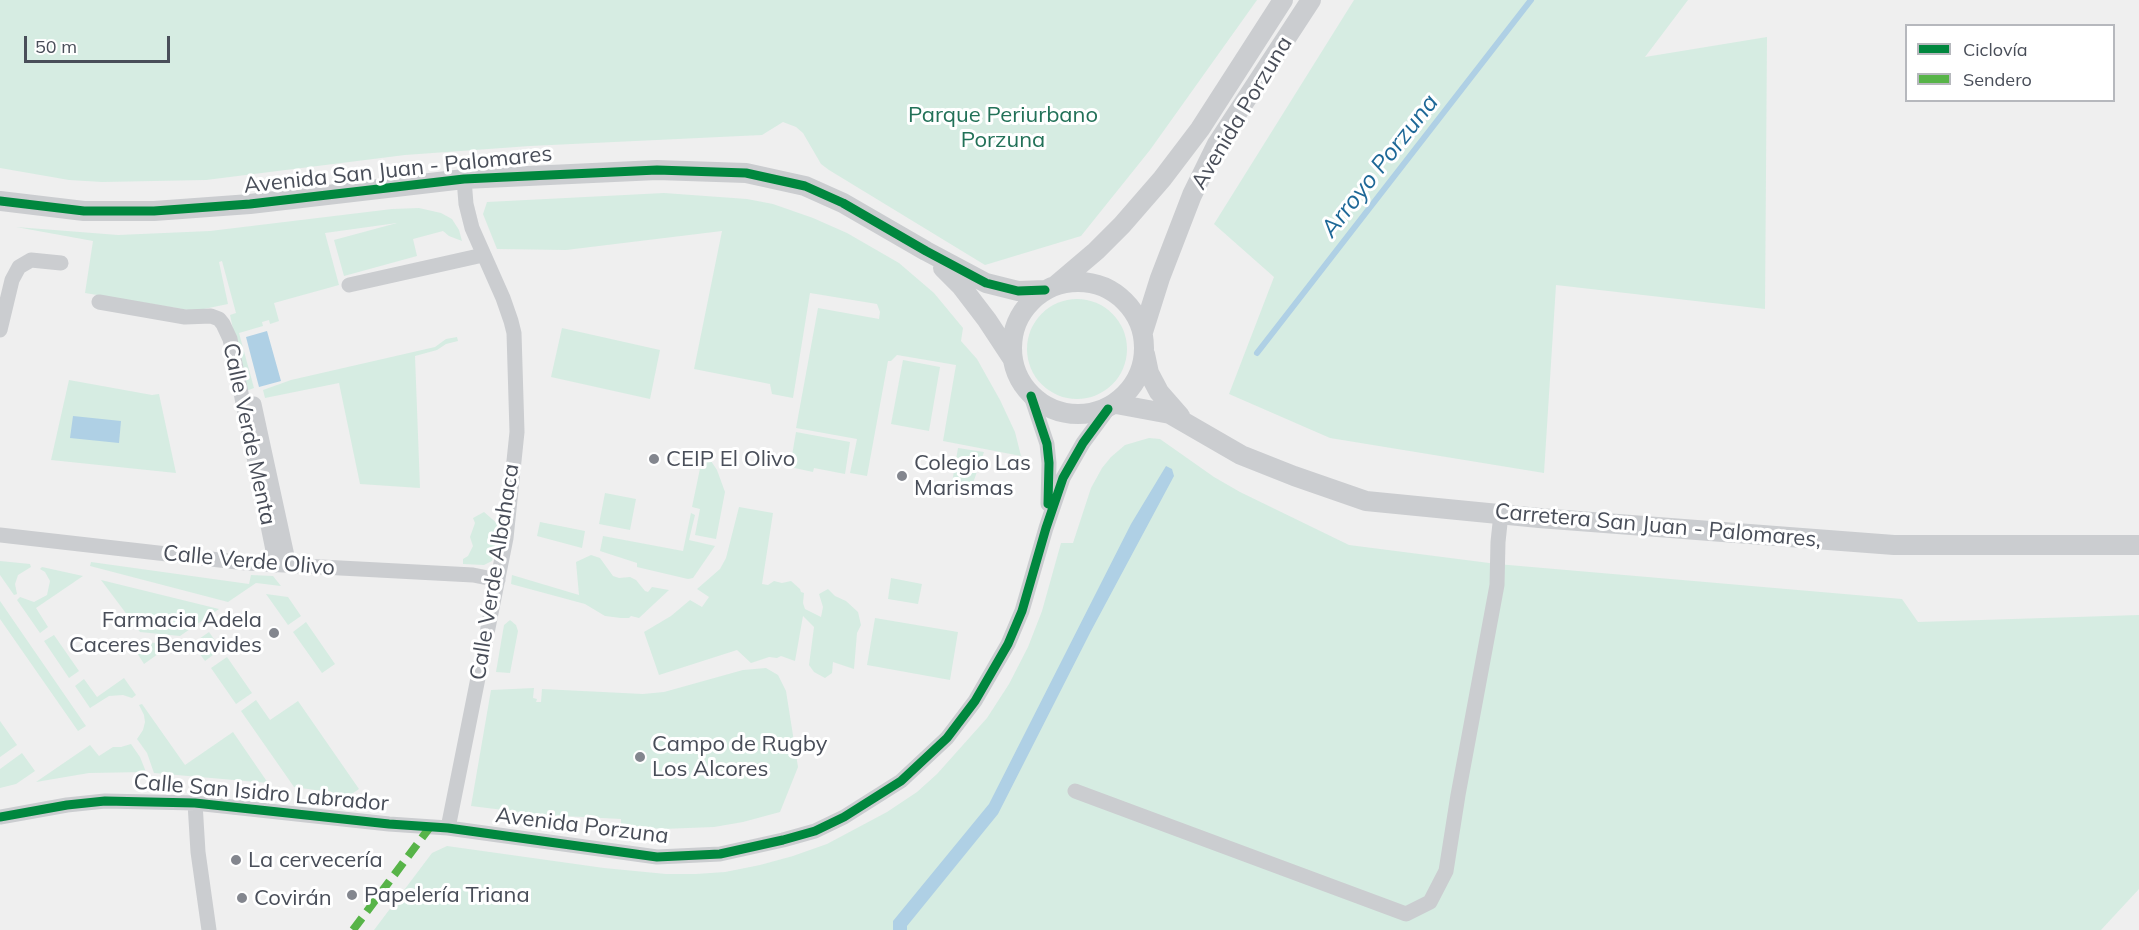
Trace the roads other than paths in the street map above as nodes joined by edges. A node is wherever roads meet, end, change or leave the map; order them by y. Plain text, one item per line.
1 (1283, 0) edge
2 (1311, 0) edge
3 (464, 178) junction
4 (0, 201) edge
5 (926, 251) junction
6 (483, 255) junction
7 (61, 263) dead end
8 (349, 285) dead end
9 (1050, 288) junction
10 (99, 302) dead end
11 (0, 330) edge
12 (1143, 332) junction
13 (1145, 352) junction
14 (1012, 358) junction
15 (1031, 396) junction
16 (254, 404) dead end
17 (1112, 406) junction
18 (1193, 428) junction
19 (1501, 514) junction
20 (1046, 528) junction
21 (0, 535) edge
22 (2139, 545) edge
23 (283, 565) junction
24 (498, 580) junction
25 (1075, 790) dead end
26 (195, 803) junction
27 (0, 817) edge
28 (448, 828) junction
29 (208, 930) edge

1 - 9 street, Avenida Porzuna
2 - 12 street, Avenida Porzuna
3 - 4 street, Avenida San Juan - Palomares
3 - 5 street, Avenida San Juan - Palomares
3 - 6 street, Calle Verde Albahaca
5 - 9 street
5 - 14 street
6 - 8 street
6 - 24 street, Calle Verde Albahaca
7 - 11 street
9 - 12 street
9 - 14 street
10 - 23 street, Calle Verde Menta
12 - 13 street
13 - 17 street
13 - 18 street
14 - 15 street
15 - 17 street
15 - 20 street
16 - 23 street, Calle Verde Menta
17 - 18 street
17 - 20 street
18 - 19 street, Carretera San Juan - Palomares,
19 - 22 street, Carretera San Juan - Palomares,
19 - 25 street
20 - 28 street, Avenida Porzuna
21 - 23 street, Calle Verde Olivo
23 - 24 street, Calle Verde Olivo
24 - 28 street, Calle Verde Albahaca
26 - 27 street, Calle San Isidro Labrador
26 - 28 street, Calle San Isidro Labrador
26 - 29 street

